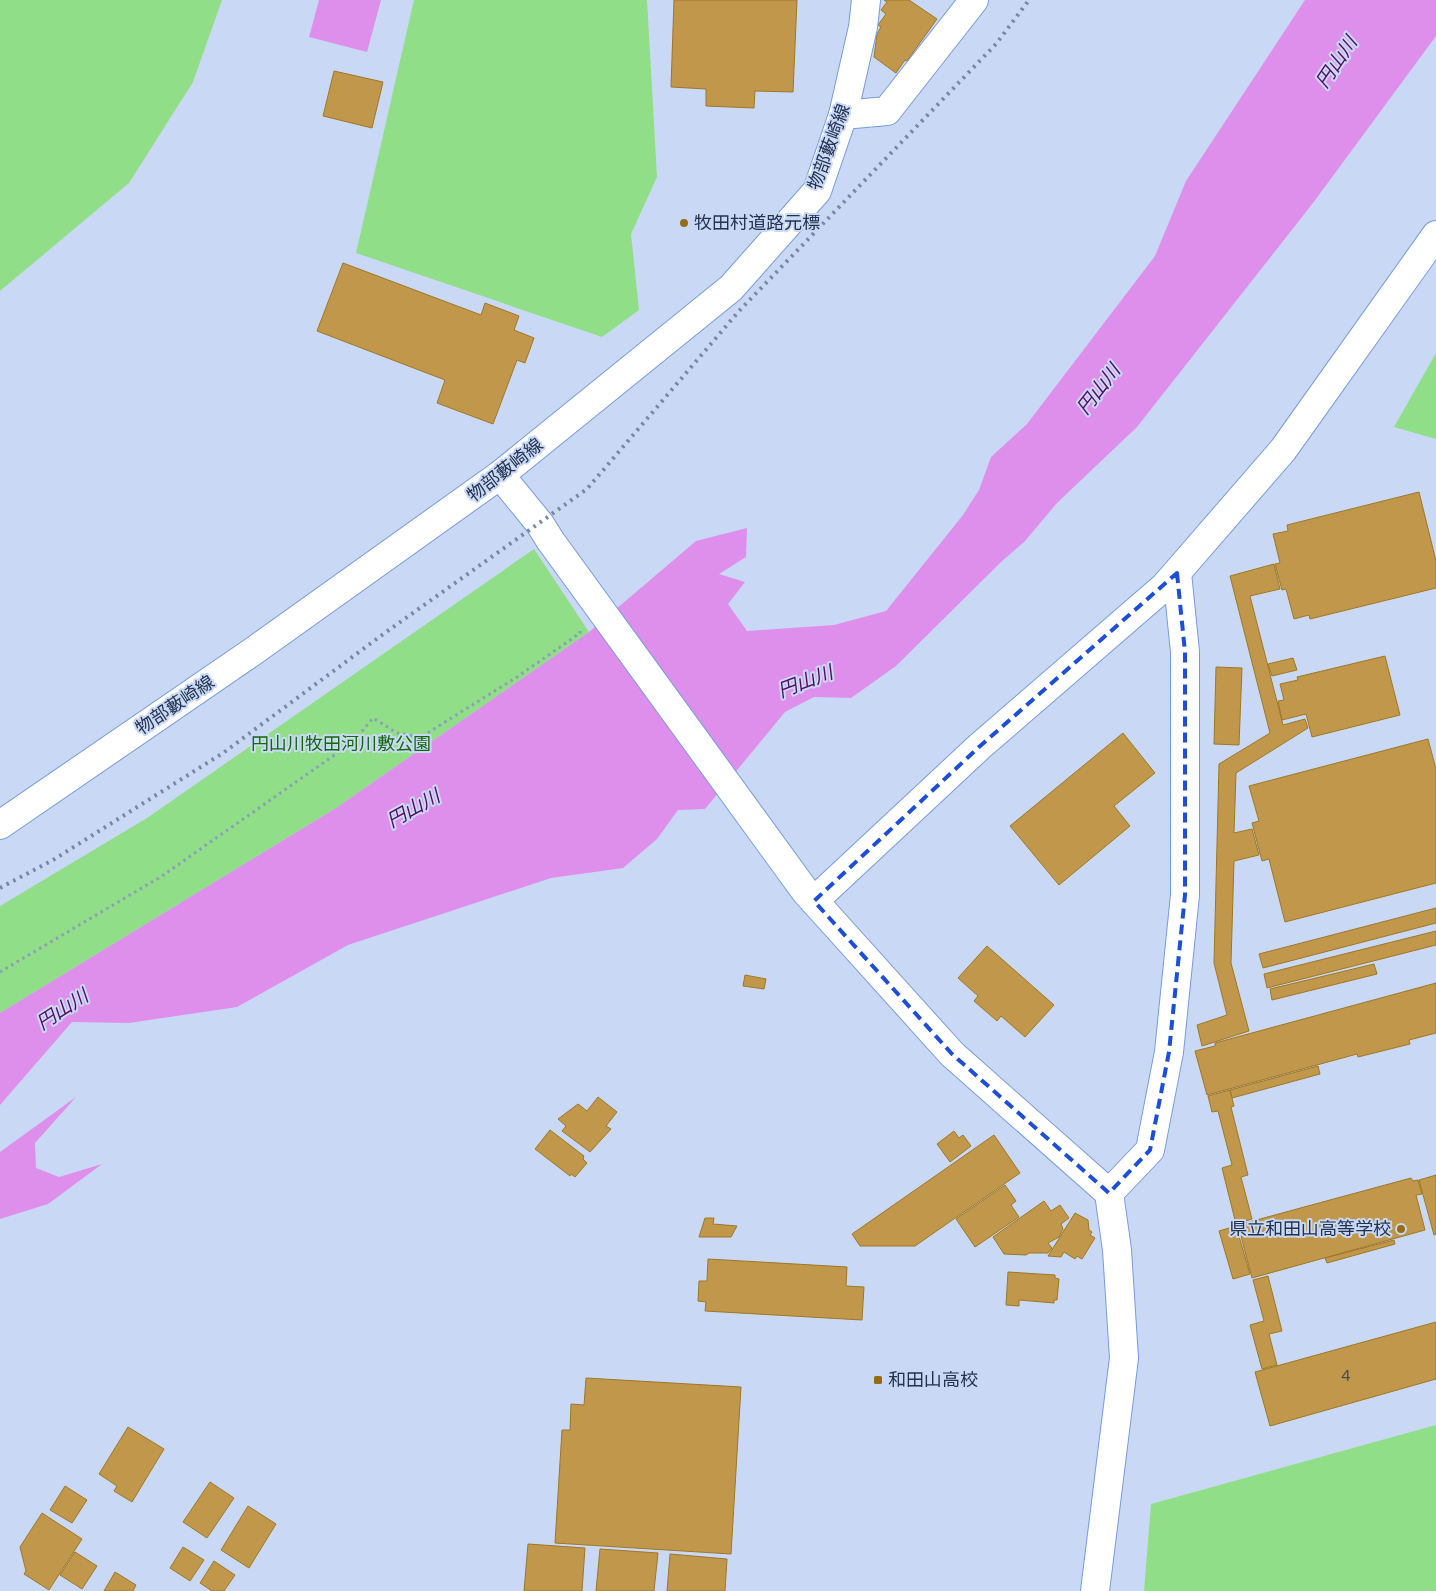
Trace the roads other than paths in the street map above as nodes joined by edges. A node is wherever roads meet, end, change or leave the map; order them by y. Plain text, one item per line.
1 (866, 0) edge
2 (974, 0) edge
3 (843, 115) junction
4 (1436, 235) edge
5 (500, 475) junction
6 (1177, 573) junction
7 (0, 825) edge
8 (809, 896) junction
9 (1109, 1193) junction
10 (1095, 1591) edge

1 - 3 street, 物部藪崎線
2 - 3 street
3 - 5 street, 物部藪崎線
4 - 6 street
5 - 7 street, 物部藪崎線
5 - 8 street
6 - 8 street
6 - 9 street
8 - 9 street
9 - 10 street

